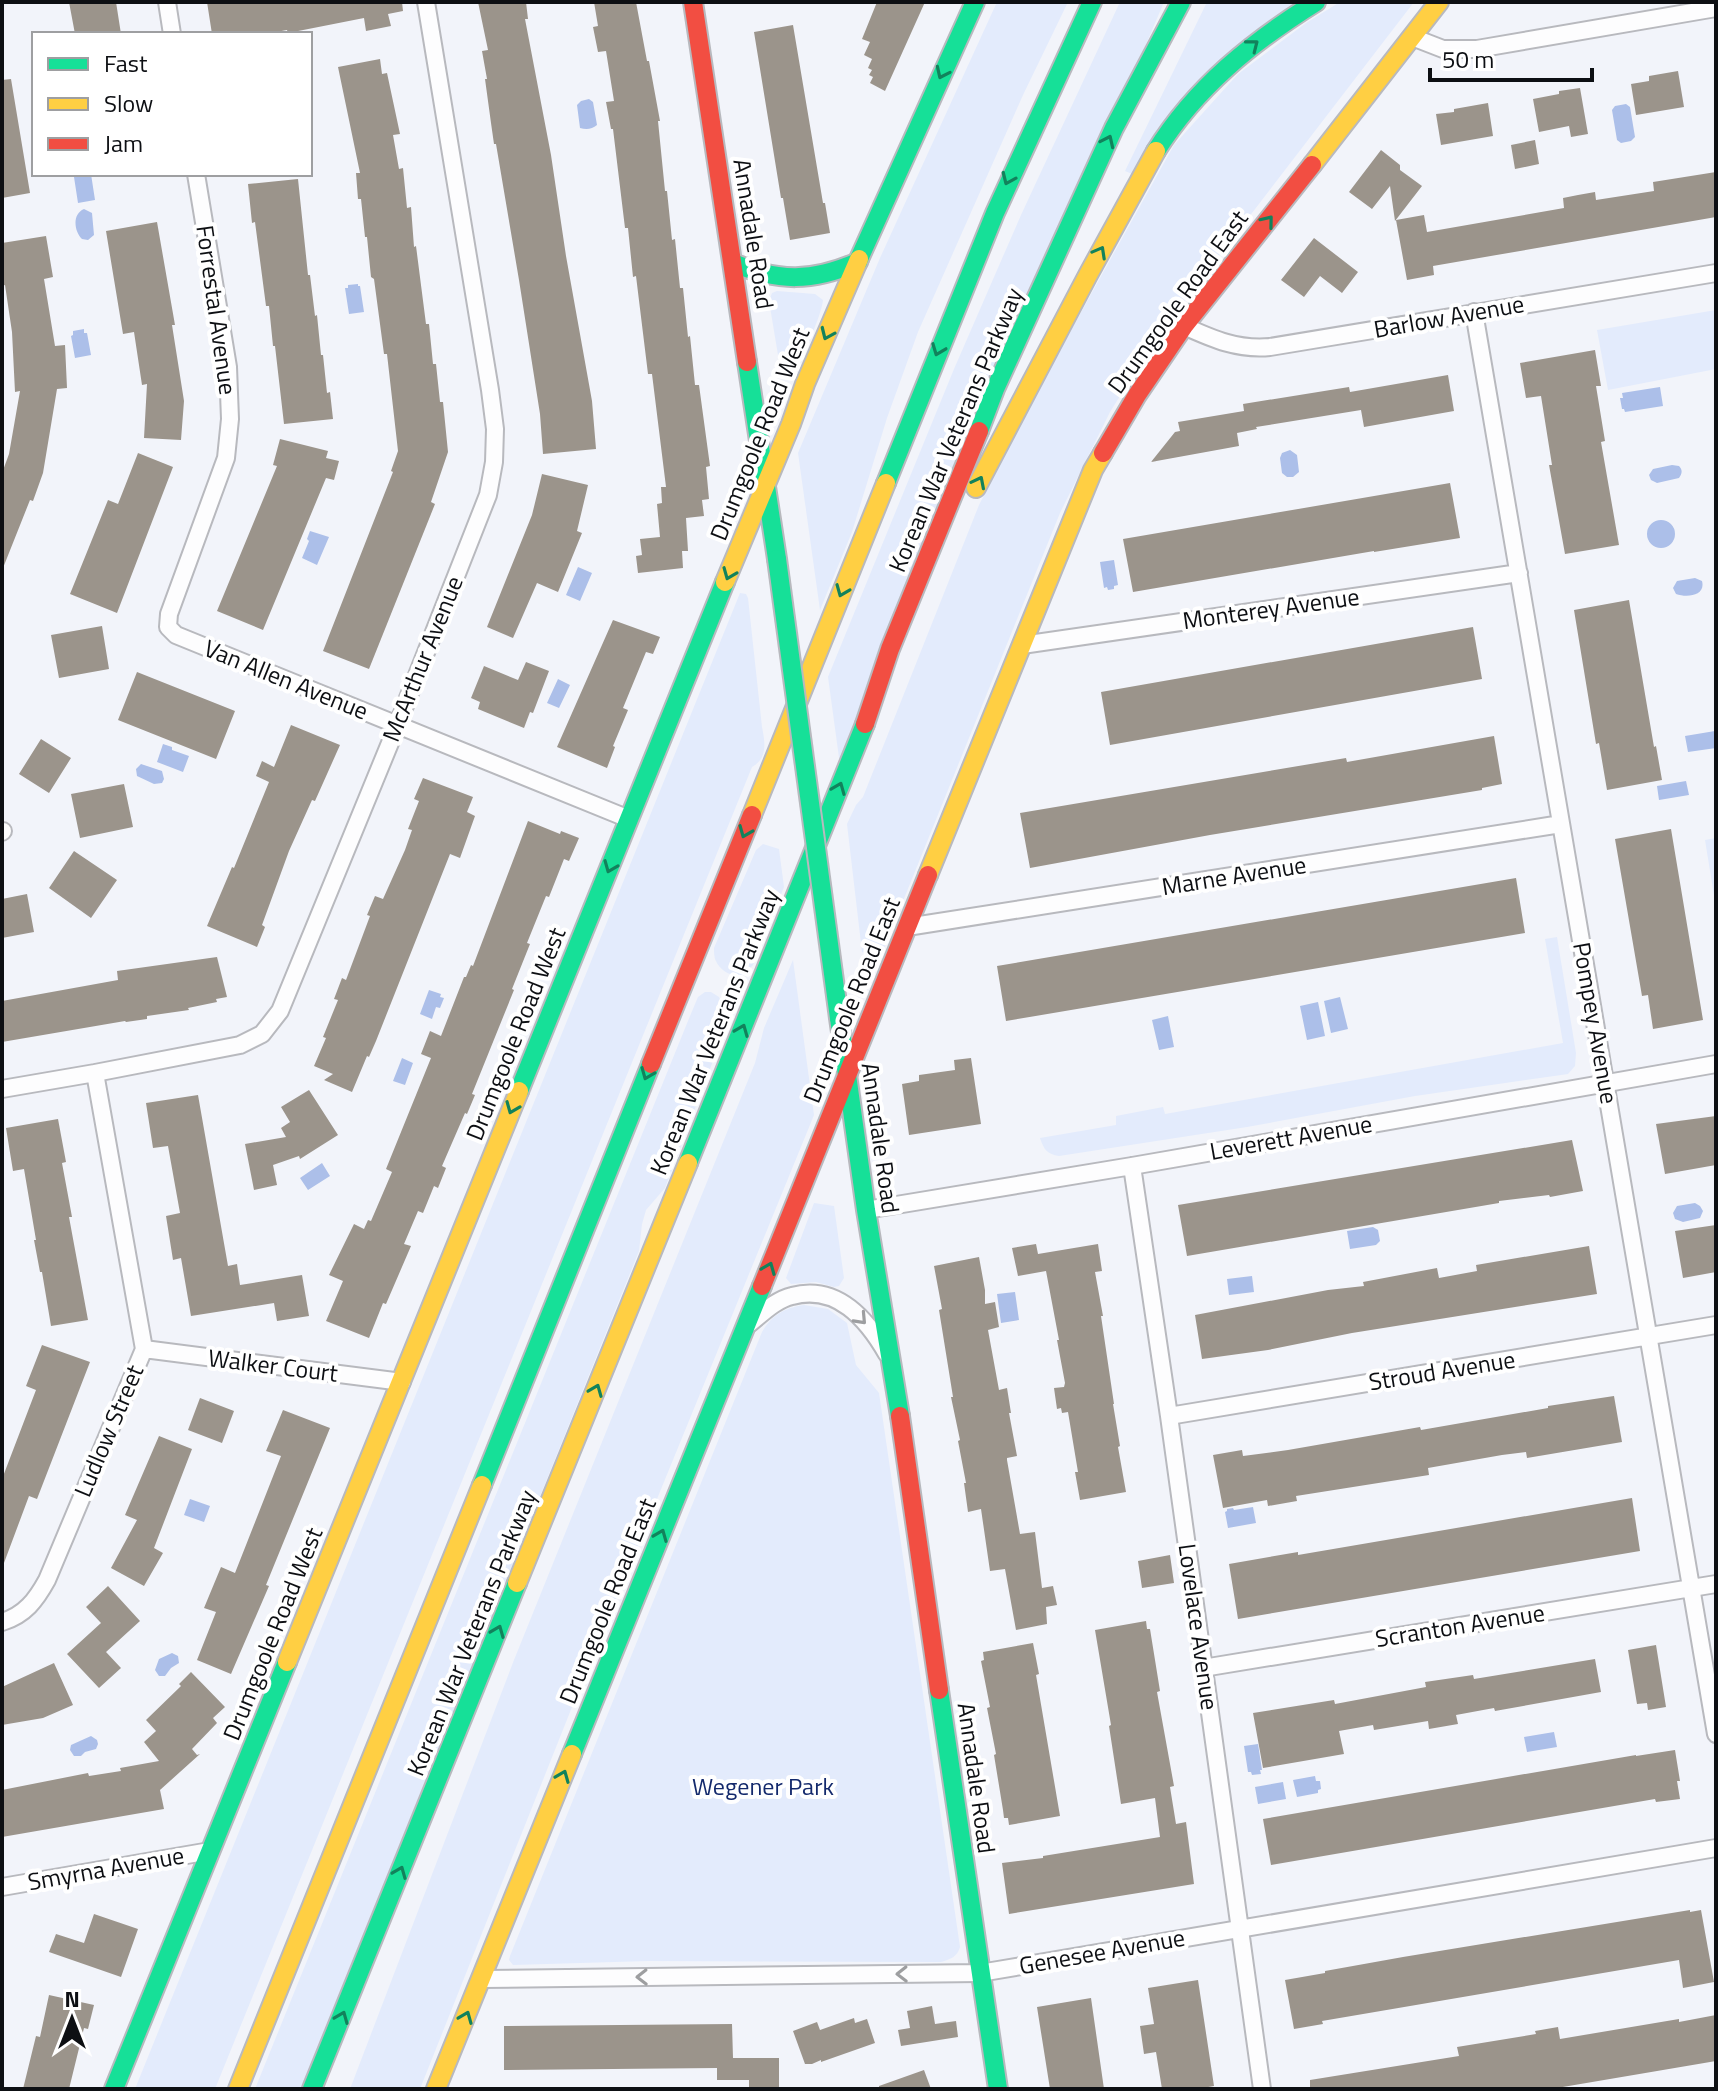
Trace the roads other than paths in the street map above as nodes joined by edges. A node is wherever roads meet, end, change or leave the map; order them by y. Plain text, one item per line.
1 (167, 2) edge
2 (426, 2) edge
3 (693, 2) edge
4 (975, 2) edge
5 (1092, 2) edge
6 (1100, 2) edge
7 (1181, 2) edge
8 (1316, 2) edge
9 (1439, 2) edge
10 (1716, 8) edge
11 (172, 32) edge
12 (1412, 37) junction
13 (1065, 58) junction
14 (196, 176) edge
15 (858, 262) junction
16 (733, 263) junction
17 (1716, 273) edge
18 (1474, 312) junction
19 (1184, 326) junction
20 (766, 483) junction
21 (1519, 573) junction
22 (168, 627) joint
23 (1022, 645) junction
24 (397, 726) junction
25 (863, 730) junction
26 (629, 819) junction
27 (1561, 824) junction
28 (907, 927) junction
29 (1716, 1064) edge
30 (95, 1073) junction
31 (847, 1075) junction
32 (1606, 1083) junction
33 (2, 1089) edge
34 (1132, 1166) junction
35 (866, 1210) junction
36 (1716, 1325) edge
37 (745, 1328) junction
38 (1649, 1336) junction
39 (144, 1349) junction
40 (892, 1364) junction
41 (402, 1382) junction
42 (1169, 1416) junction
43 (1716, 1584) edge
44 (1691, 1588) junction
45 (2, 1622) edge
46 (1203, 1668) junction
47 (1716, 1734) edge
48 (1716, 1848) edge
49 (210, 1851) junction
50 (2, 1887) edge
51 (1240, 1929) junction
52 (980, 1973) junction
53 (481, 1979) junction
54 (114, 2089) edge
55 (238, 2089) edge
56 (312, 2089) edge
57 (436, 2089) edge
58 (998, 2089) edge
59 (1262, 2089) edge

1 - 11 street
2 - 24 street, McArthur Avenue
3 - 16 main road, Annadale Road
4 -> 15 main road, Drumgoole Road West
5 - 13 main road, Korean War Veterans Parkway
6 - 13 main road
25 -> 7 main road, Korean War Veterans Parkway
25 -> 8 main road
9 - 12 main road, Drumgoole Road East
10 - 12 street
19 -> 12 main road, Drumgoole Road East
13 -> 55 main road, Korean War Veterans Parkway
14 - 22 street, Forrestal Avenue
15 - 16 main road
15 -> 20 main road, Drumgoole Road West
16 - 20 main road, Annadale Road
17 - 18 street, Barlow Avenue
18 - 19 street, Barlow Avenue
18 - 21 street, Pompey Avenue
19 - 23 main road, Drumgoole Road East
20 -> 26 main road, Drumgoole Road West
20 - 31 main road, Annadale Road, bridge
21 - 23 street, Monterey Avenue
21 - 27 street, Pompey Avenue
22 - 24 street, Van Allen Avenue
23 - 28 main road, Drumgoole Road East
24 - 26 street, Van Allen Avenue
24 - 30 street, McArthur Avenue
56 -> 25 main road, Korean War Veterans Parkway
26 -> 41 main road, Drumgoole Road West
27 - 28 street, Marne Avenue
27 - 32 street, Pompey Avenue
28 - 31 main road, Drumgoole Road East
29 - 32 street, Leverett Avenue
30 - 33 street, McArthur Avenue
30 - 39 street, Ludlow Street
31 - 35 main road, Annadale Road
37 -> 31 main road, Drumgoole Road East
32 - 34 street, Leverett Avenue
32 - 38 street, Pompey Avenue
34 - 35 street, Leverett Avenue
34 - 42 street, Lovelace Avenue
35 - 40 main road, Annadale Road
36 - 38 street, Stroud Avenue
37 -> 40 street
53 -> 37 main road, Drumgoole Road East
38 - 42 street, Stroud Avenue
38 - 44 street, Pompey Avenue
39 - 41 street, Walker Court
39 - 45 street, Ludlow Street
40 - 52 main road, Annadale Road
41 - 49 main road, Drumgoole Road West
42 - 46 street, Lovelace Avenue
43 - 44 street, Scranton Avenue
44 - 46 street, Scranton Avenue
44 - 47 street, Pompey Avenue
46 - 51 street, Lovelace Avenue
48 - 51 street, Genesee Avenue
49 - 50 street, Smyrna Avenue
49 - 54 main road, Drumgoole Road West
51 - 52 street, Genesee Avenue
51 - 59 street, Lovelace Avenue
52 -> 53 street, Genesee Avenue
52 - 58 main road, Annadale Road
57 -> 53 main road, Drumgoole Road East

